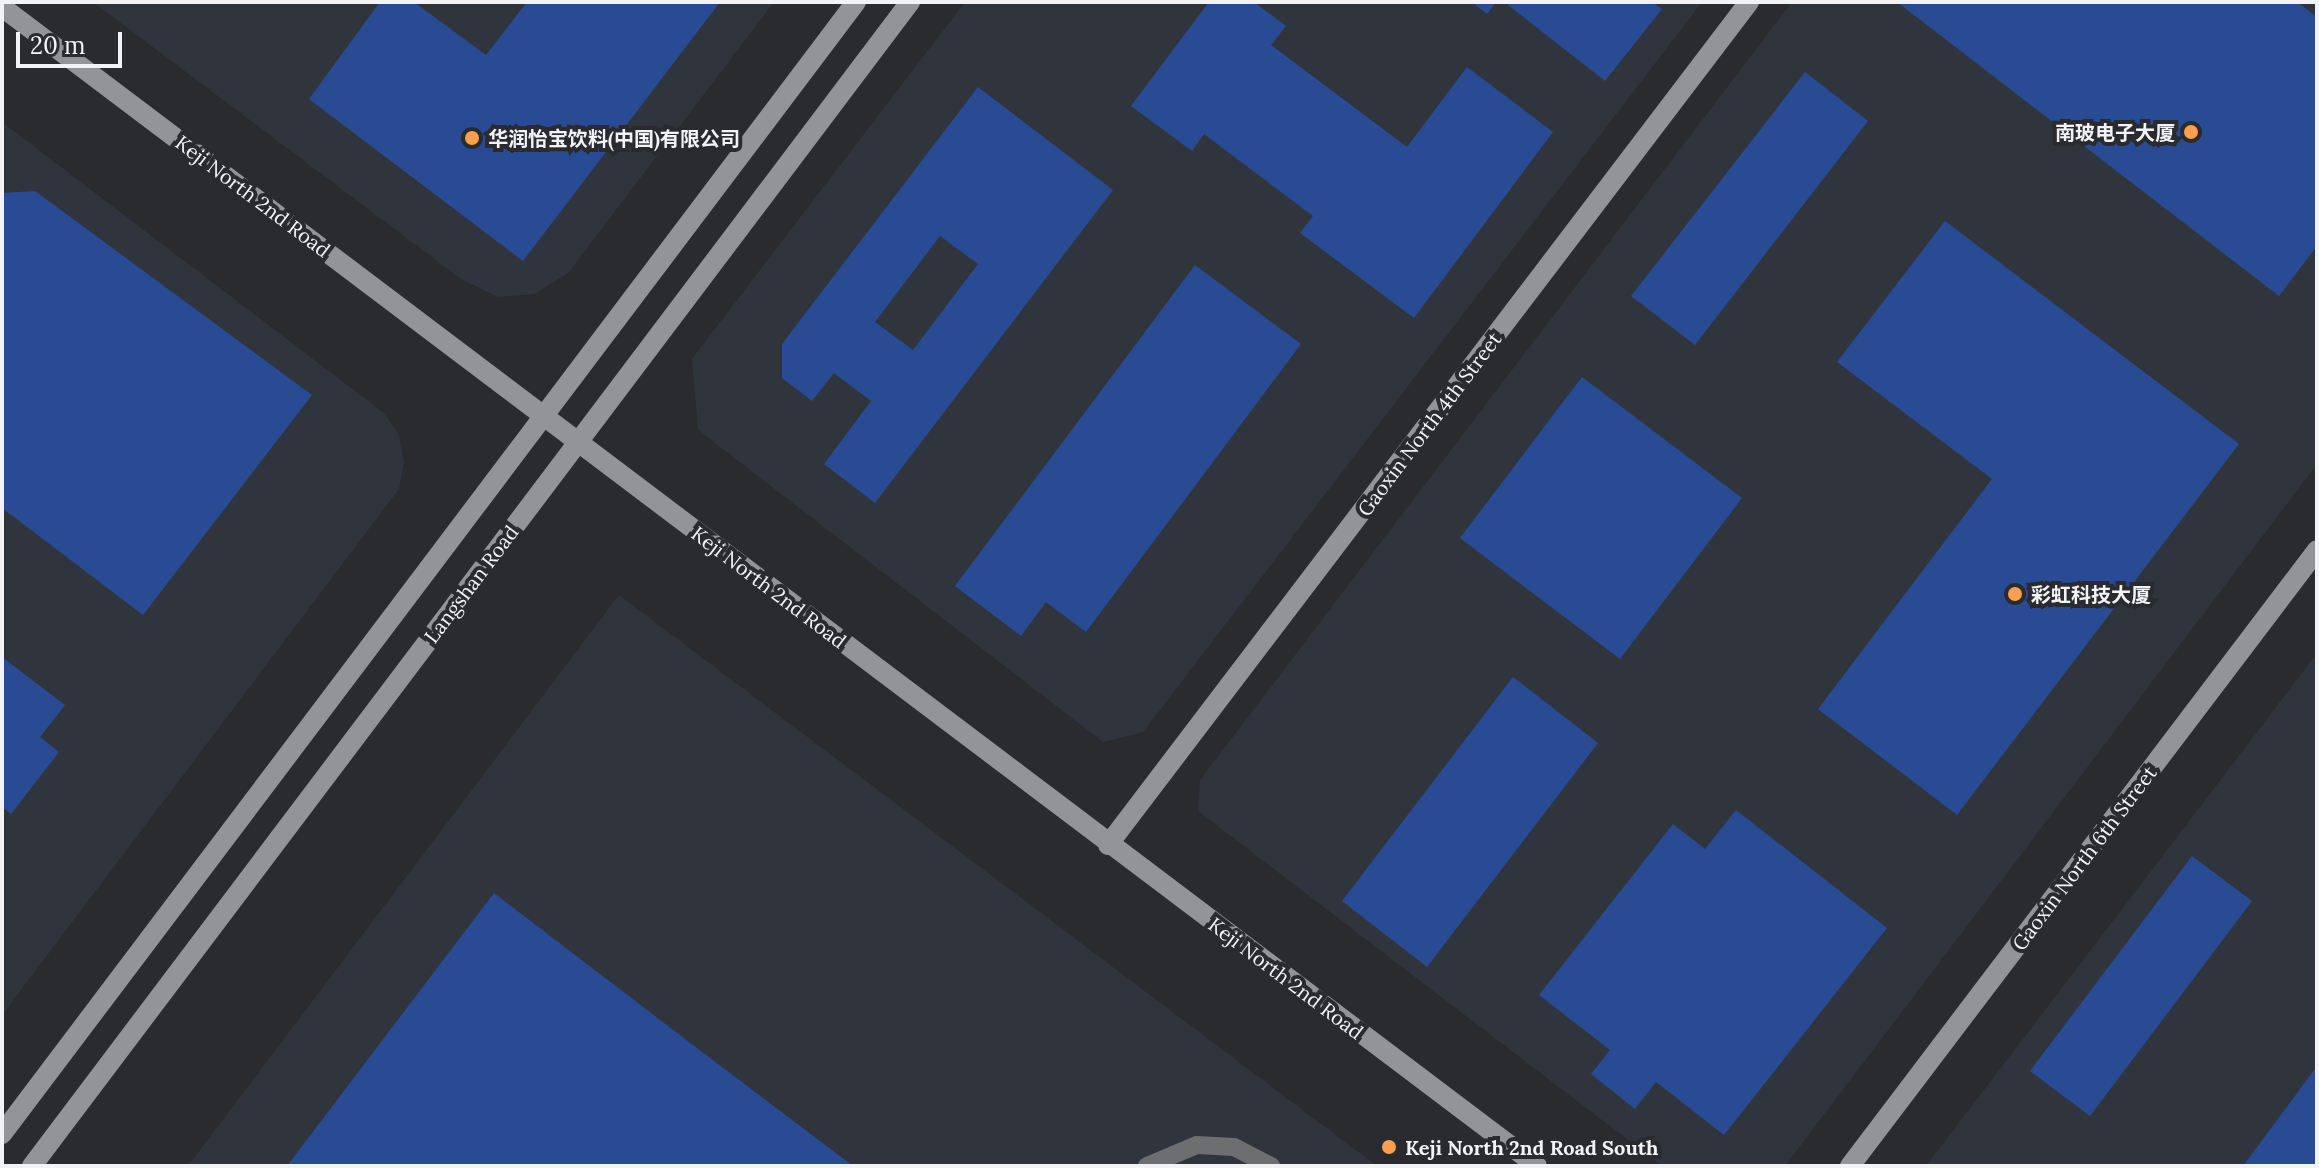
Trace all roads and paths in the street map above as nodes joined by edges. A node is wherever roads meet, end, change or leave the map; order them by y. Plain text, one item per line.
1 (856, 2) edge
2 (910, 2) edge
3 (1749, 2) edge
4 (2, 7) edge
5 (544, 416) junction
6 (579, 442) junction
7 (2317, 550) edge
8 (1108, 845) junction
9 (2, 1134) edge
10 (32, 1166) edge
11 (1147, 1166) edge
12 (1271, 1166) edge
13 (1537, 1166) edge
14 (1850, 1166) edge

1 - 5 street
2 - 6 street, Langshan Road
3 - 8 street, Gaoxin North 4th Street
4 - 5 street, Keji North 2nd Road
5 - 6 street, Keji North 2nd Road
5 - 9 street
6 - 8 street, Keji North 2nd Road
6 - 10 street, Langshan Road
7 - 14 street, Gaoxin North 6th Street
8 - 13 street, Keji North 2nd Road
11 - 12 lane

